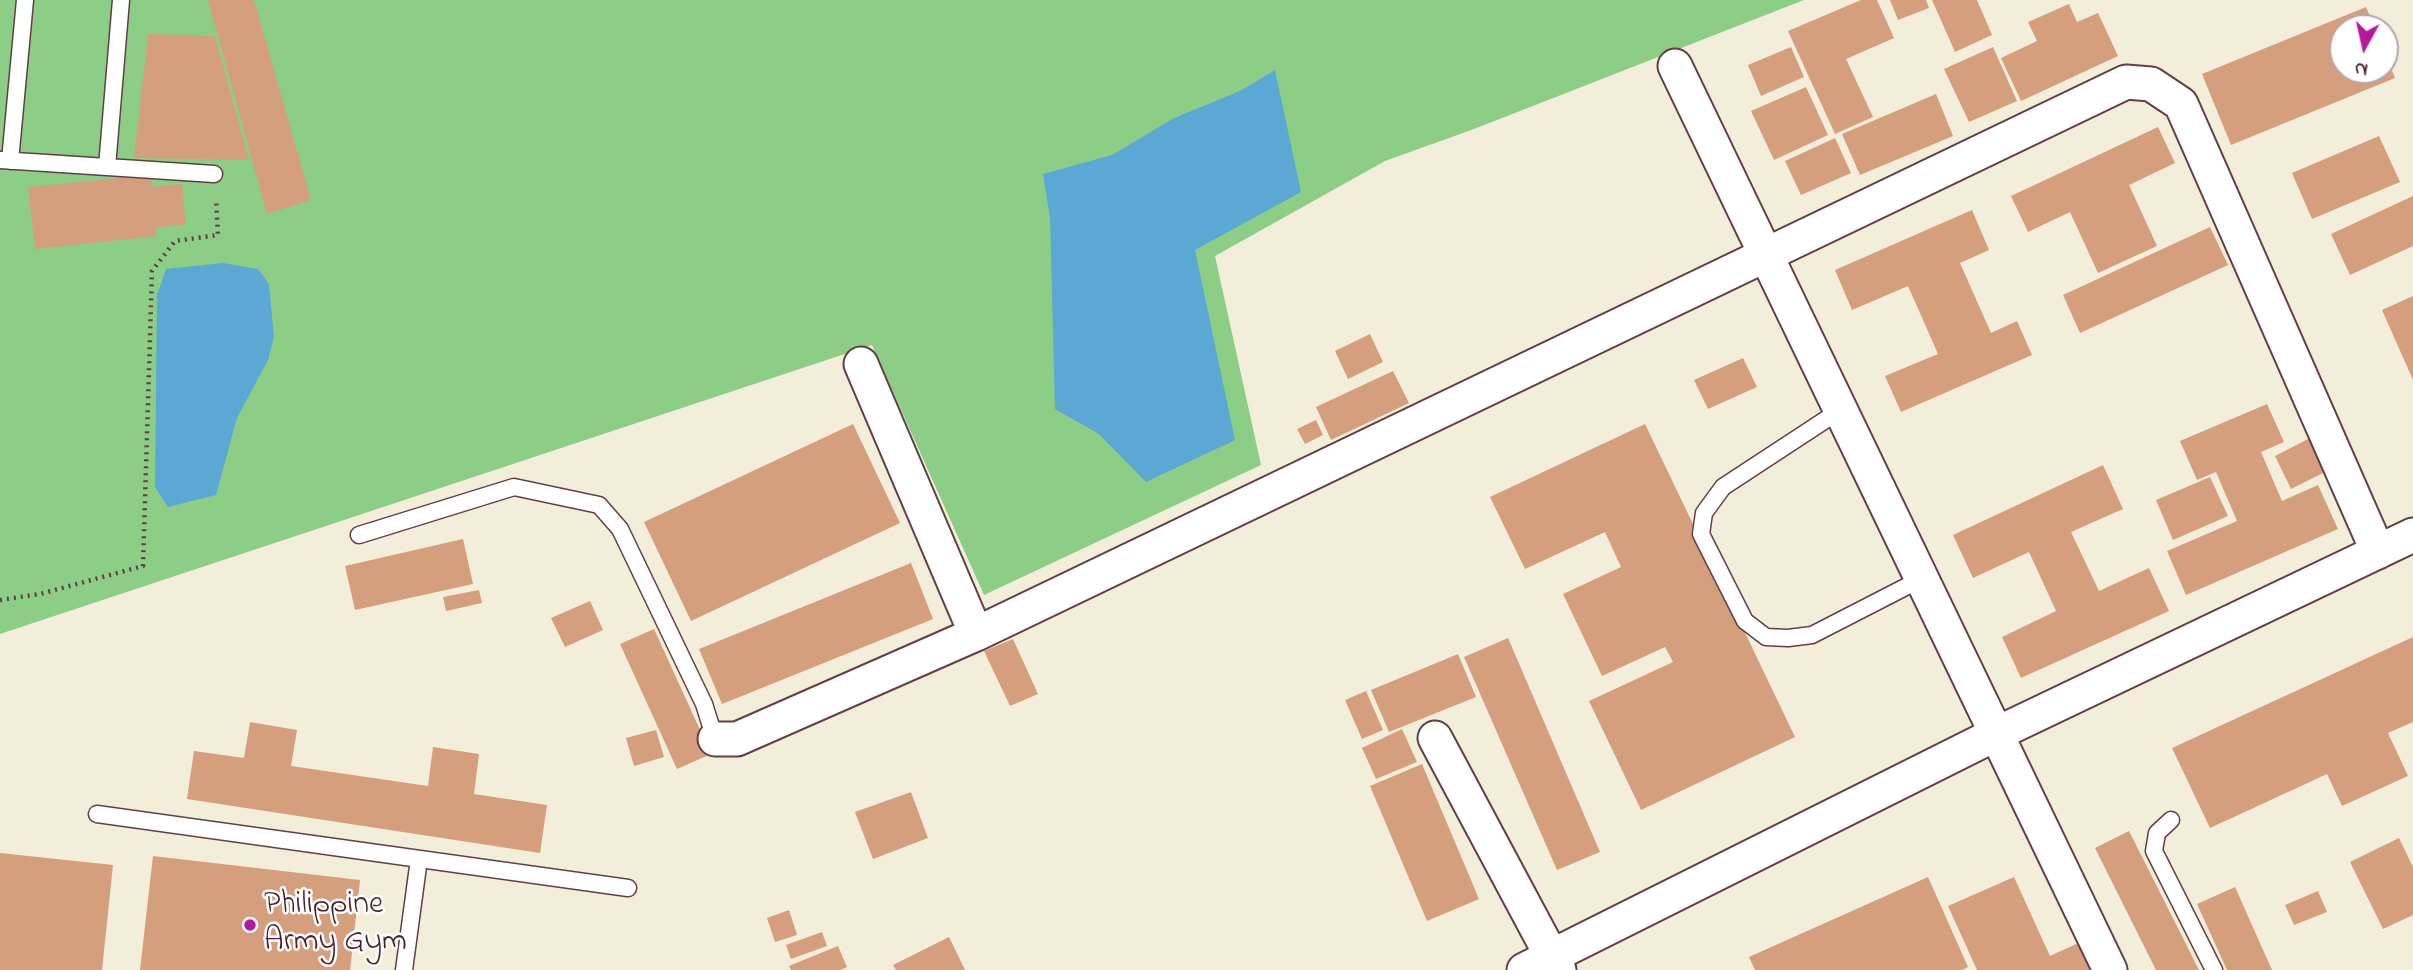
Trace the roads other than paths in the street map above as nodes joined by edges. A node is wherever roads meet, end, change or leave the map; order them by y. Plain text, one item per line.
1 (25, 0) edge
2 (121, 0) edge
3 (1675, 66) dead end
4 (5, 160) edge
5 (107, 167) junction
6 (214, 174) road end
7 (1767, 255) junction
8 (861, 364) dead end
9 (1842, 409) junction
10 (359, 535) dead end
11 (2413, 535) edge
12 (2378, 552) junction
13 (1923, 578) junction
14 (976, 634) junction
15 (1998, 733) junction
16 (1435, 738) dead end
17 (715, 739) joint
18 (97, 814) dead end
19 (2171, 820) dead end
20 (419, 859) junction
21 (628, 888) dead end
22 (1545, 965) edge
23 (404, 970) edge
24 (2110, 970) edge
25 (2214, 970) edge

1 - 4 lane
2 - 5 lane
3 - 7 street
4 - 5 lane
5 - 6 lane
7 - 9 street
7 - 12 street
7 - 14 street
8 - 14 street
9 - 13 street
9 - 13 lane
10 - 17 lane
11 - 12 street
12 - 15 street
13 - 15 street
14 - 17 street
15 - 22 street
15 - 24 street
16 - 22 street
18 - 20 lane
19 - 25 lane
20 - 21 lane
20 - 23 lane

